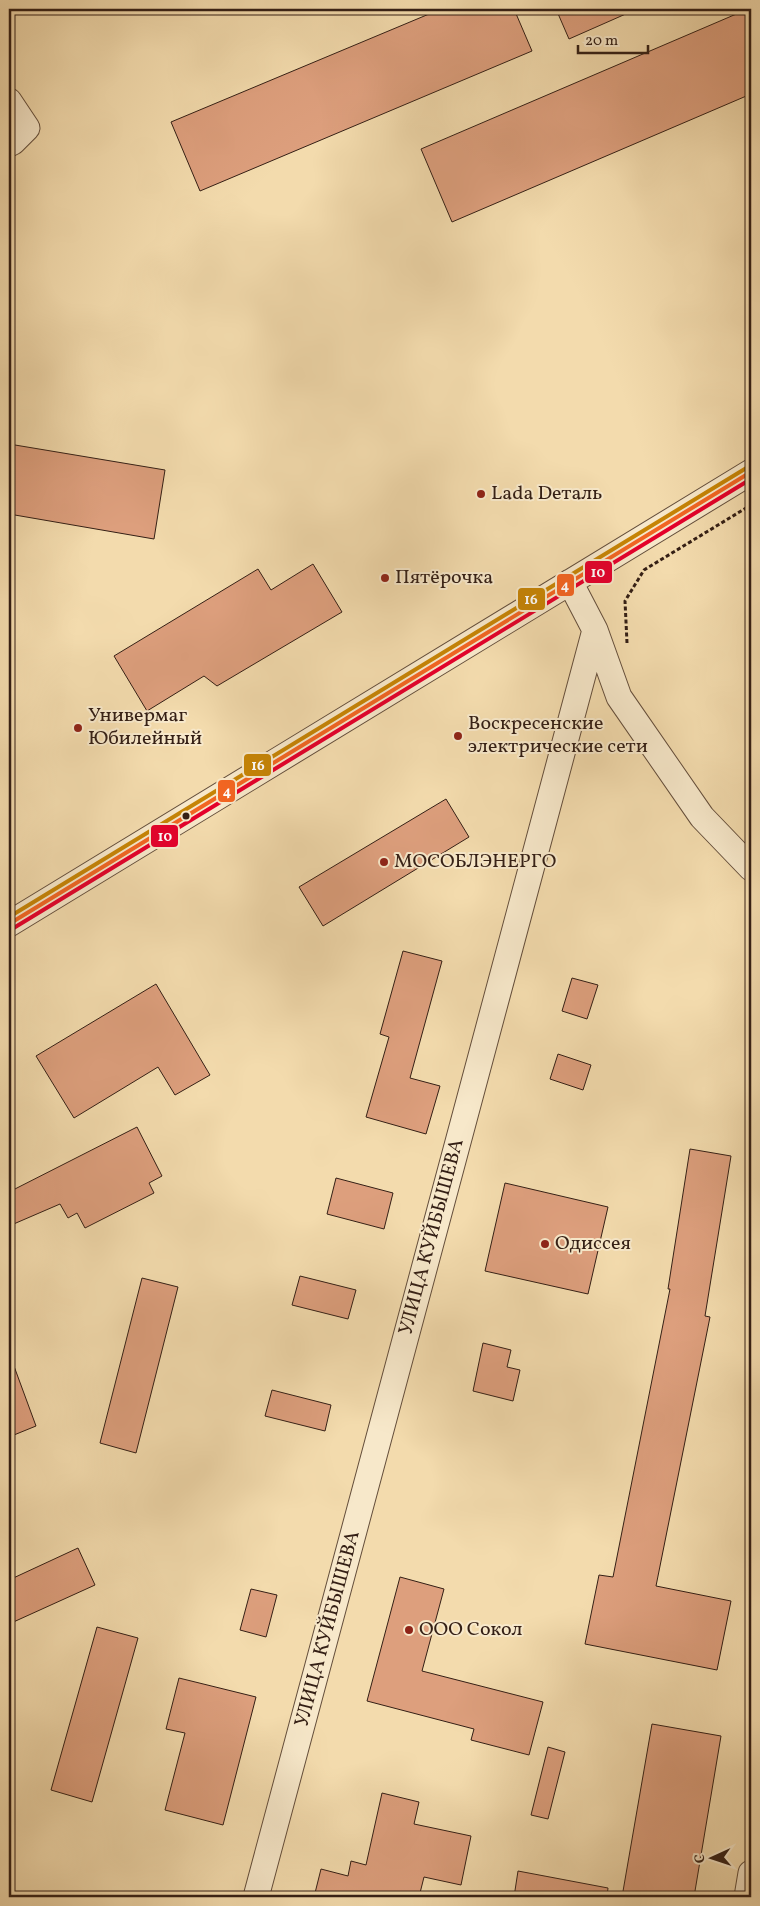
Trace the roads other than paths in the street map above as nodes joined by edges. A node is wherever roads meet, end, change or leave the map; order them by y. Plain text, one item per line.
1 (9, 101) edge
2 (9, 144) edge
3 (751, 472) edge
4 (570, 582) junction
5 (595, 630) junction
6 (751, 868) edge
7 (9, 924) edge
8 (751, 1873) edge
9 (256, 1897) edge
10 (747, 1897) edge

1 - 2 street
3 - 4 street
4 - 5 street
4 - 7 street
5 - 6 street
5 - 9 street, УЛИЦА КУЙБЫШЕВА
8 - 10 street

